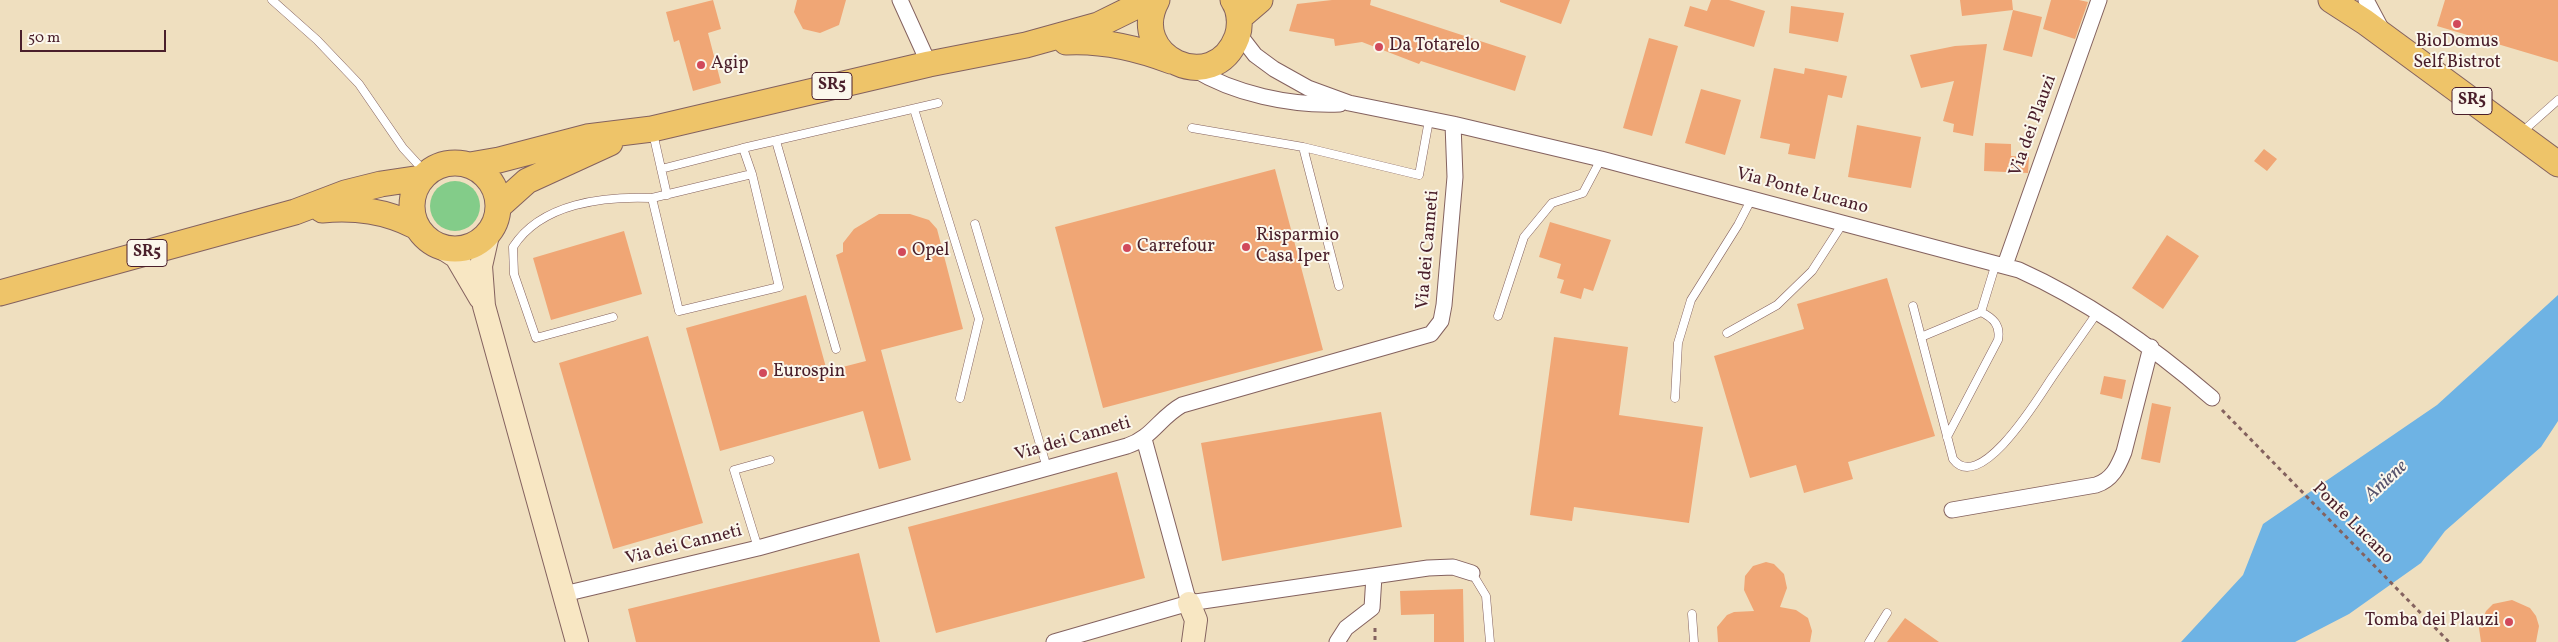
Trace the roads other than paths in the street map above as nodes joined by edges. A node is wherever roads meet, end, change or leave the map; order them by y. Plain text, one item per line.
1 (272, 0) edge
2 (900, 0) edge
3 (1149, 0) edge
4 (1157, 0) edge
5 (1260, 0) edge
6 (2099, 0) edge
7 (2331, 0) edge
8 (2366, 0) edge
9 (1237, 17) edge
10 (2387, 38) junction
11 (1026, 45) junction
12 (929, 64) junction
13 (1182, 65) junction
14 (2558, 100) edge
15 (938, 103) dead end
16 (1349, 104) junction
17 (914, 109) junction
18 (1429, 120) junction
19 (1453, 124) junction
20 (1192, 128) dead end
21 (645, 130) junction
22 (2518, 135) junction
23 (776, 140) junction
24 (1302, 147) junction
25 (742, 148) junction
26 (1601, 159) junction
27 (2558, 164) edge
28 (470, 165) junction
29 (661, 168) junction
30 (752, 174) junction
31 (424, 175) junction
32 (667, 194) junction
33 (652, 198) junction
34 (1752, 198) junction
35 (498, 207) junction
36 (295, 212) junction
37 (1844, 222) junction
38 (975, 224) dead end
39 (416, 226) junction
40 (488, 235) junction
41 (442, 248) junction
42 (2000, 264) junction
43 (1339, 286) dead end
44 (0, 293) edge
45 (484, 306) junction
46 (1913, 306) dead end
47 (1980, 312) junction
48 (2097, 312) junction
49 (1498, 316) dead end
50 (613, 317) dead end
51 (1727, 333) dead end
52 (1921, 337) junction
53 (2151, 347) junction
54 (836, 349) dead end
55 (960, 398) dead end
56 (1675, 398) dead end
57 (2212, 398) road end
58 (1947, 437) junction
59 (1144, 439) junction
60 (770, 460) dead end
61 (1047, 468) junction
62 (1952, 510) dead end
63 (758, 548) junction
64 (1472, 573) joint
65 (1374, 576) junction
66 (564, 594) junction
67 (1189, 603) junction
68 (1887, 613) dead end
69 (1692, 614) dead end
70 (577, 642) edge
71 (1054, 642) edge
72 (1193, 642) edge
73 (1337, 642) edge
74 (1490, 642) edge
75 (1694, 642) edge
76 (1869, 642) edge

1 - 31 lane
2 - 12 street
3 - 11 main road
4 - 13 main road
5 - 9 main road
6 - 42 street, Via dei Plauzi
7 - 10 main road, SR5
8 - 10 street
9 - 13 main road
9 - 16 street, Via Ponte Lucano
10 - 22 main road, SR5
11 - 12 main road, SR5
11 - 13 main road
12 - 21 main road, SR5
13 - 16 street, Via Ponte Lucano
14 - 22 lane
15 - 17 lane
16 - 18 street, Via Ponte Lucano
17 - 23 lane
17 - 55 lane
18 - 19 street, Via Ponte Lucano
18 - 24 lane
19 - 26 street, Via Ponte Lucano
19 - 59 street, Via dei Canneti
20 - 24 lane
21 - 28 main road
21 - 29 lane
21 - 35 main road
22 - 27 main road, SR5
23 - 25 lane
23 - 54 lane
24 - 43 lane
25 - 29 lane
25 - 30 lane
26 - 34 street, Via Ponte Lucano
26 - 49 lane
28 - 31 main road
28 - 35 main road
29 - 32 lane
30 - 32 lane
30 - 33 lane
31 - 36 main road
31 - 39 main road
32 - 33 lane
33 - 50 lane
34 - 37 street, Via Ponte Lucano
34 - 56 lane
35 - 40 main road
36 - 39 main road
36 - 44 main road, SR5
37 - 42 street, Via Ponte Lucano
37 - 51 lane
38 - 61 lane
39 - 41 main road
40 - 41 main road
40 - 45 main road
41 - 45 main road
42 - 47 lane
42 - 48 street, Via Ponte Lucano
45 - 66 main road
46 - 52 lane
47 - 52 lane
47 - 58 lane
48 - 53 street, Via Ponte Lucano
48 - 58 lane
52 - 58 lane
53 - 57 street, Via Ponte Lucano
53 - 62 street
59 - 61 street, Via dei Canneti
59 - 67 street
60 - 63 lane
61 - 63 street, Via dei Canneti
63 - 66 street, Via dei Canneti
64 - 65 street
64 - 74 lane
65 - 67 street
65 - 73 street
66 - 70 main road
67 - 71 street
67 - 72 main road
68 - 76 lane
69 - 75 lane

